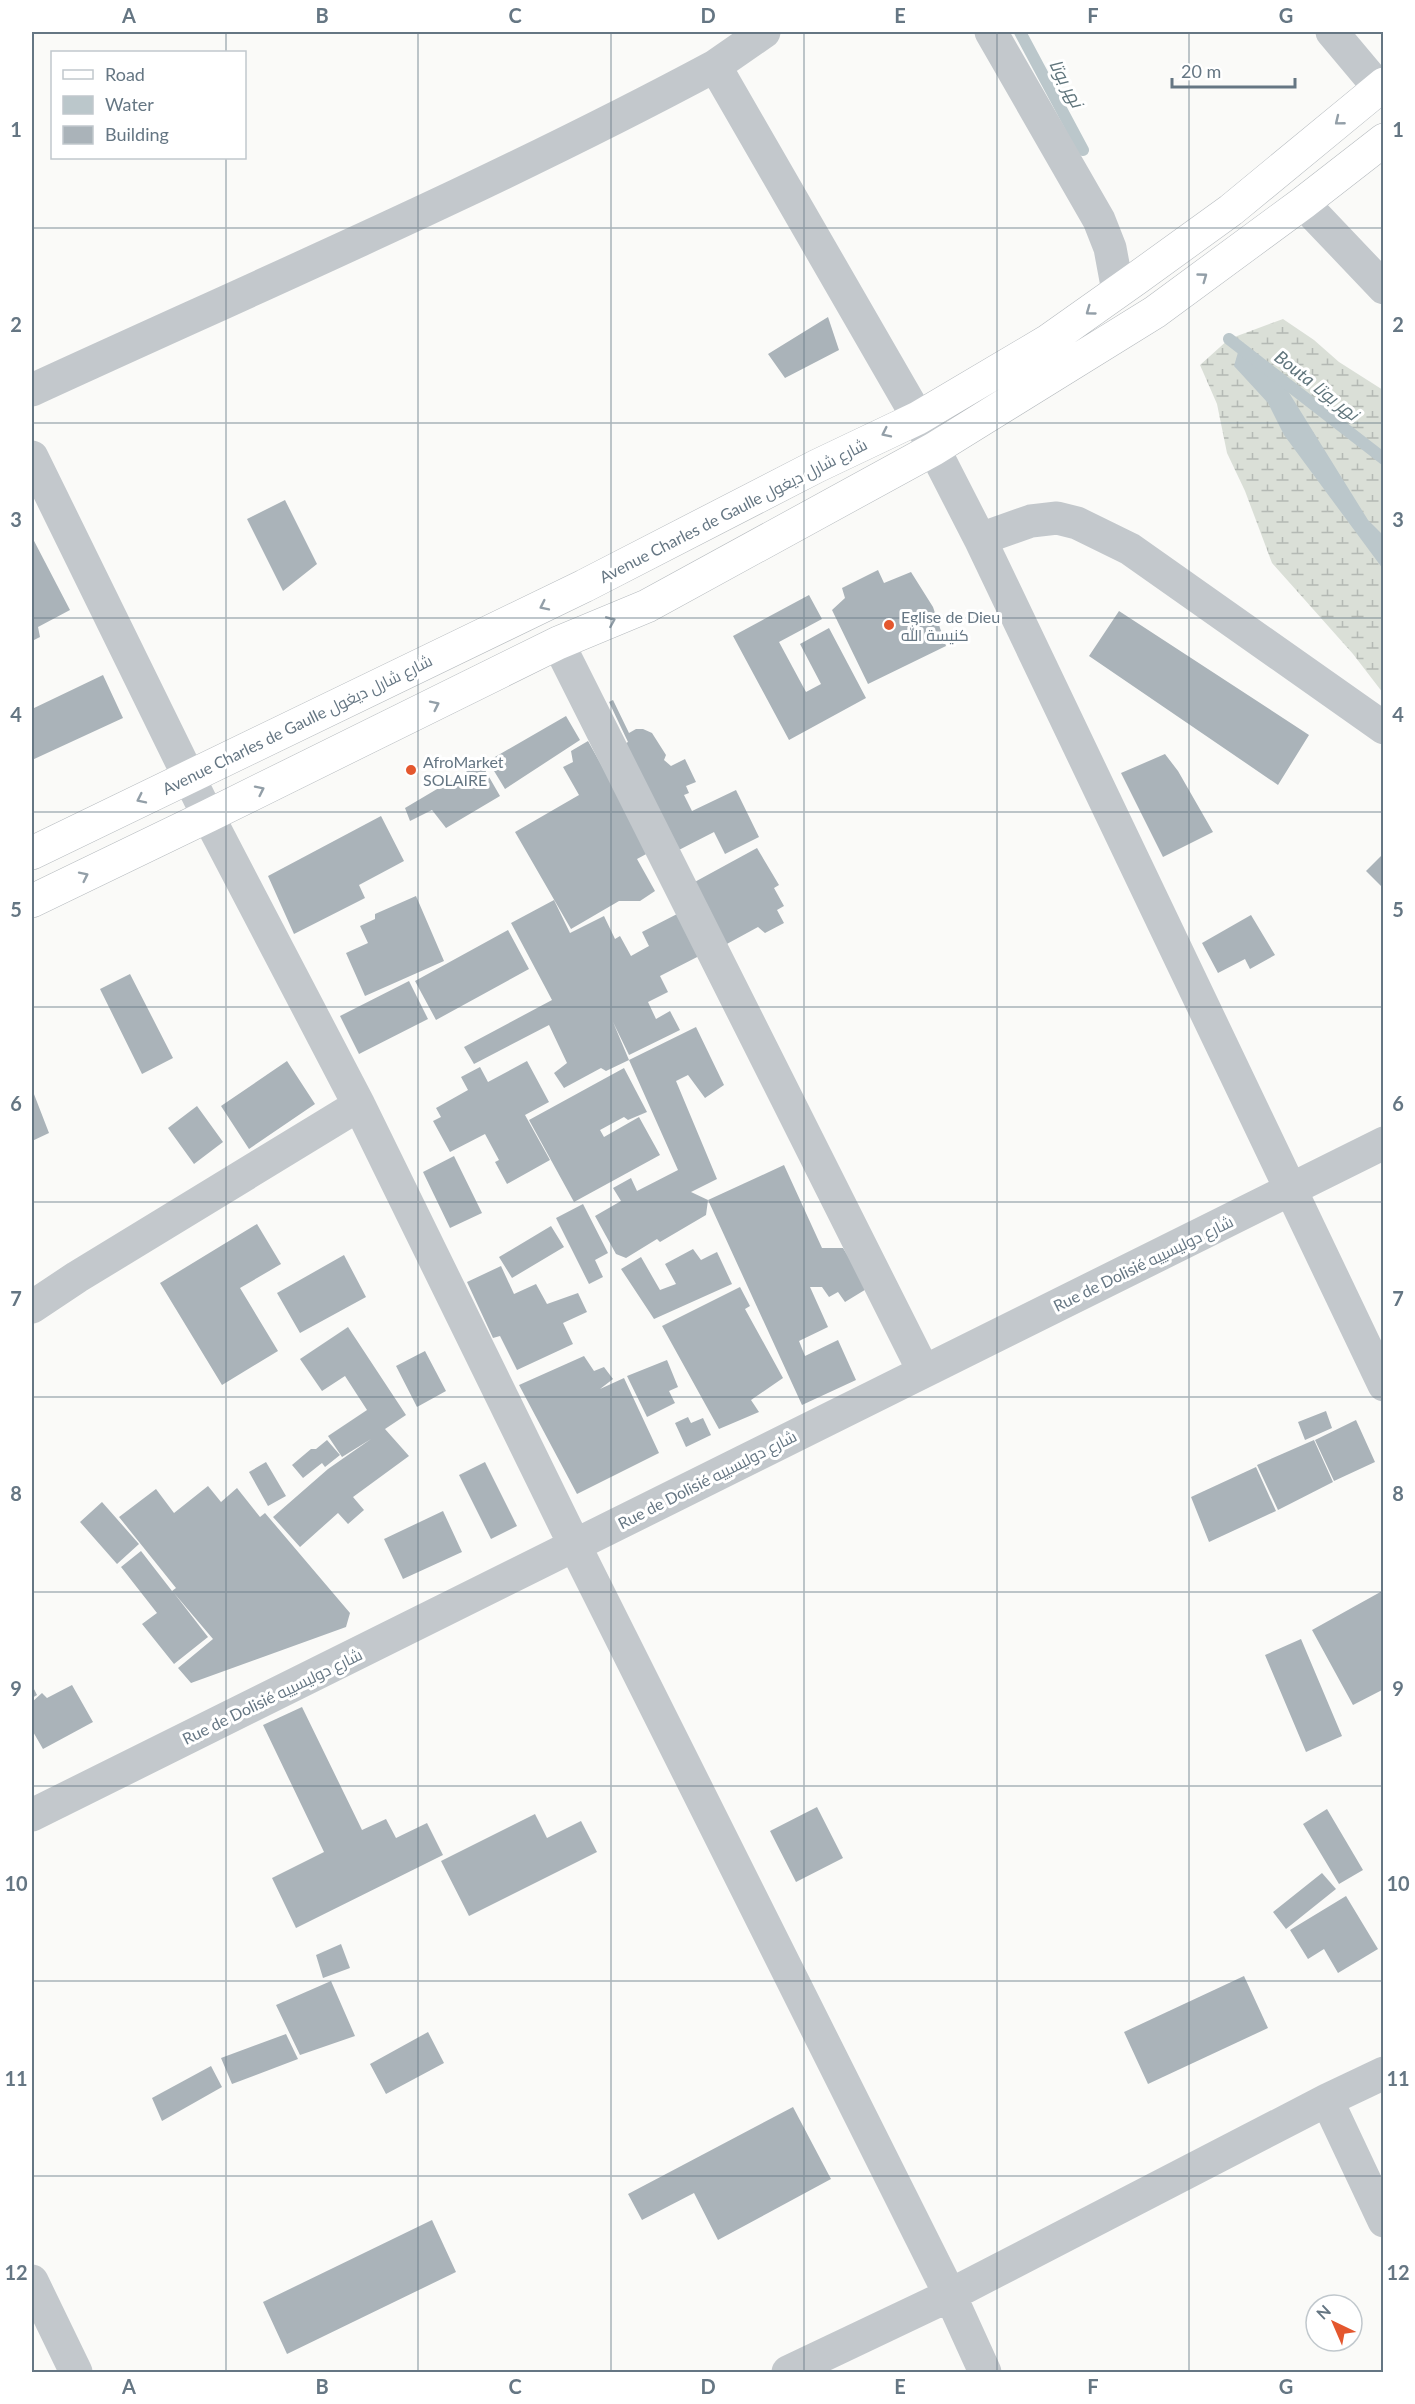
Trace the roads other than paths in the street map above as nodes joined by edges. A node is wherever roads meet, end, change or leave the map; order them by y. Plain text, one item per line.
1 (764, 32) edge
2 (991, 32) edge
3 (1332, 32) edge
4 (714, 66) junction
5 (1381, 86) edge
6 (1383, 140) edge
7 (1303, 203) junction
8 (1128, 284) junction
9 (1383, 288) edge
10 (32, 390) edge
11 (918, 417) junction
12 (934, 449) junction
13 (32, 457) edge
14 (980, 539) junction
15 (558, 643) junction
16 (1383, 729) edge
17 (188, 776) junction
18 (208, 816) junction
19 (32, 853) edge
20 (32, 901) edge
21 (359, 1105) junction
22 (1383, 1143) edge
23 (1289, 1191) junction
24 (32, 1307) edge
25 (923, 1370) junction
26 (1383, 1385) edge
27 (575, 1546) junction
28 (32, 1815) edge
29 (1383, 2073) edge
30 (1327, 2100) junction
31 (1383, 2221) edge
32 (32, 2281) edge
33 (950, 2295) junction
34 (76, 2373) edge
35 (788, 2373) edge
36 (985, 2373) edge

1 - 4 street
2 - 8 street
3 - 5 street
4 - 10 street
4 - 11 street
5 -> 8 main road, Avenue Charles de Gaulle شارع شارل ديغول
6 - 7 main road
7 - 9 street
12 -> 7 main road
8 -> 11 main road, Avenue Charles de Gaulle شارع شارل ديغول
11 - 12 street
11 -> 17 main road, Avenue Charles de Gaulle شارع شارل ديغول
12 - 14 street
15 -> 12 main road
13 - 17 street
14 - 16 street
14 - 23 street
18 -> 15 main road
15 - 25 street
17 - 18 street
17 -> 19 main road, Avenue Charles de Gaulle شارع شارل ديغول
20 -> 18 main road
18 - 21 street
21 - 24 street
21 - 27 street
22 - 23 street, Rue de Dolisié شارع دوليسييه
23 - 25 street, Rue de Dolisié شارع دوليسييه
23 - 26 street
25 - 27 street, Rue de Dolisié شارع دوليسييه
27 - 28 street, Rue de Dolisié شارع دوليسييه
27 - 33 street
29 - 30 street
30 - 31 street
30 - 33 street
32 - 34 street
33 - 35 street
33 - 36 street

